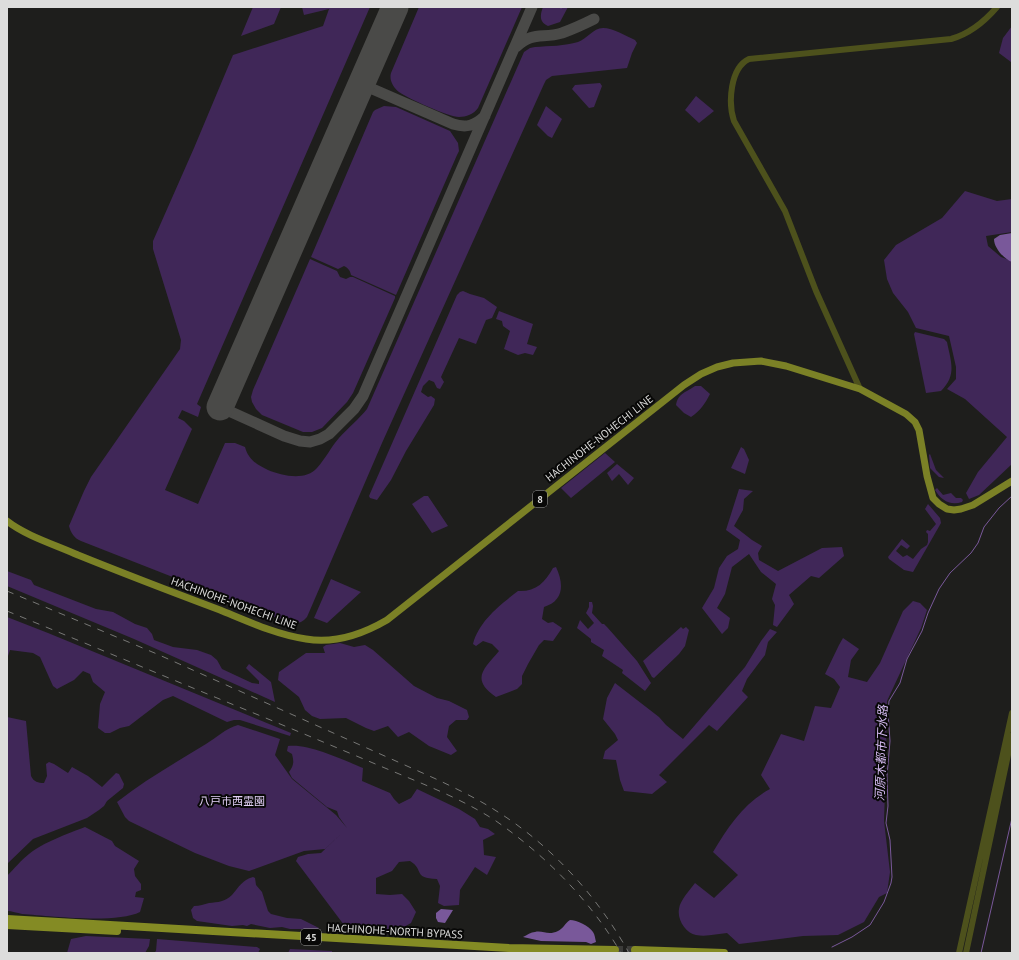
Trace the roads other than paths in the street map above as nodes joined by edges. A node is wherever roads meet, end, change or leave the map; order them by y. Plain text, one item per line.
1 (997, 7) edge
2 (860, 389) junction
3 (1012, 481) edge
4 (7, 521) edge
5 (1012, 713) edge
6 (1012, 736) edge
7 (7, 919) edge
8 (7, 925) edge
9 (615, 950) dead end
10 (635, 950) dead end
11 (520, 953) edge
12 (724, 953) edge
13 (959, 953) edge
14 (966, 953) edge

1 - 2 street
2 - 3 main road, HACHINOHE-NOHECHI LINE / 8
2 - 4 main road, HACHINOHE-NOHECHI LINE / 8
5 - 13 street
6 - 14 street
7 - 9 highway, HACHINOHE-NORTH BYPASS / 45
8 - 11 highway, HACHINOHE-NORTH BYPASS / 45
10 - 12 highway

